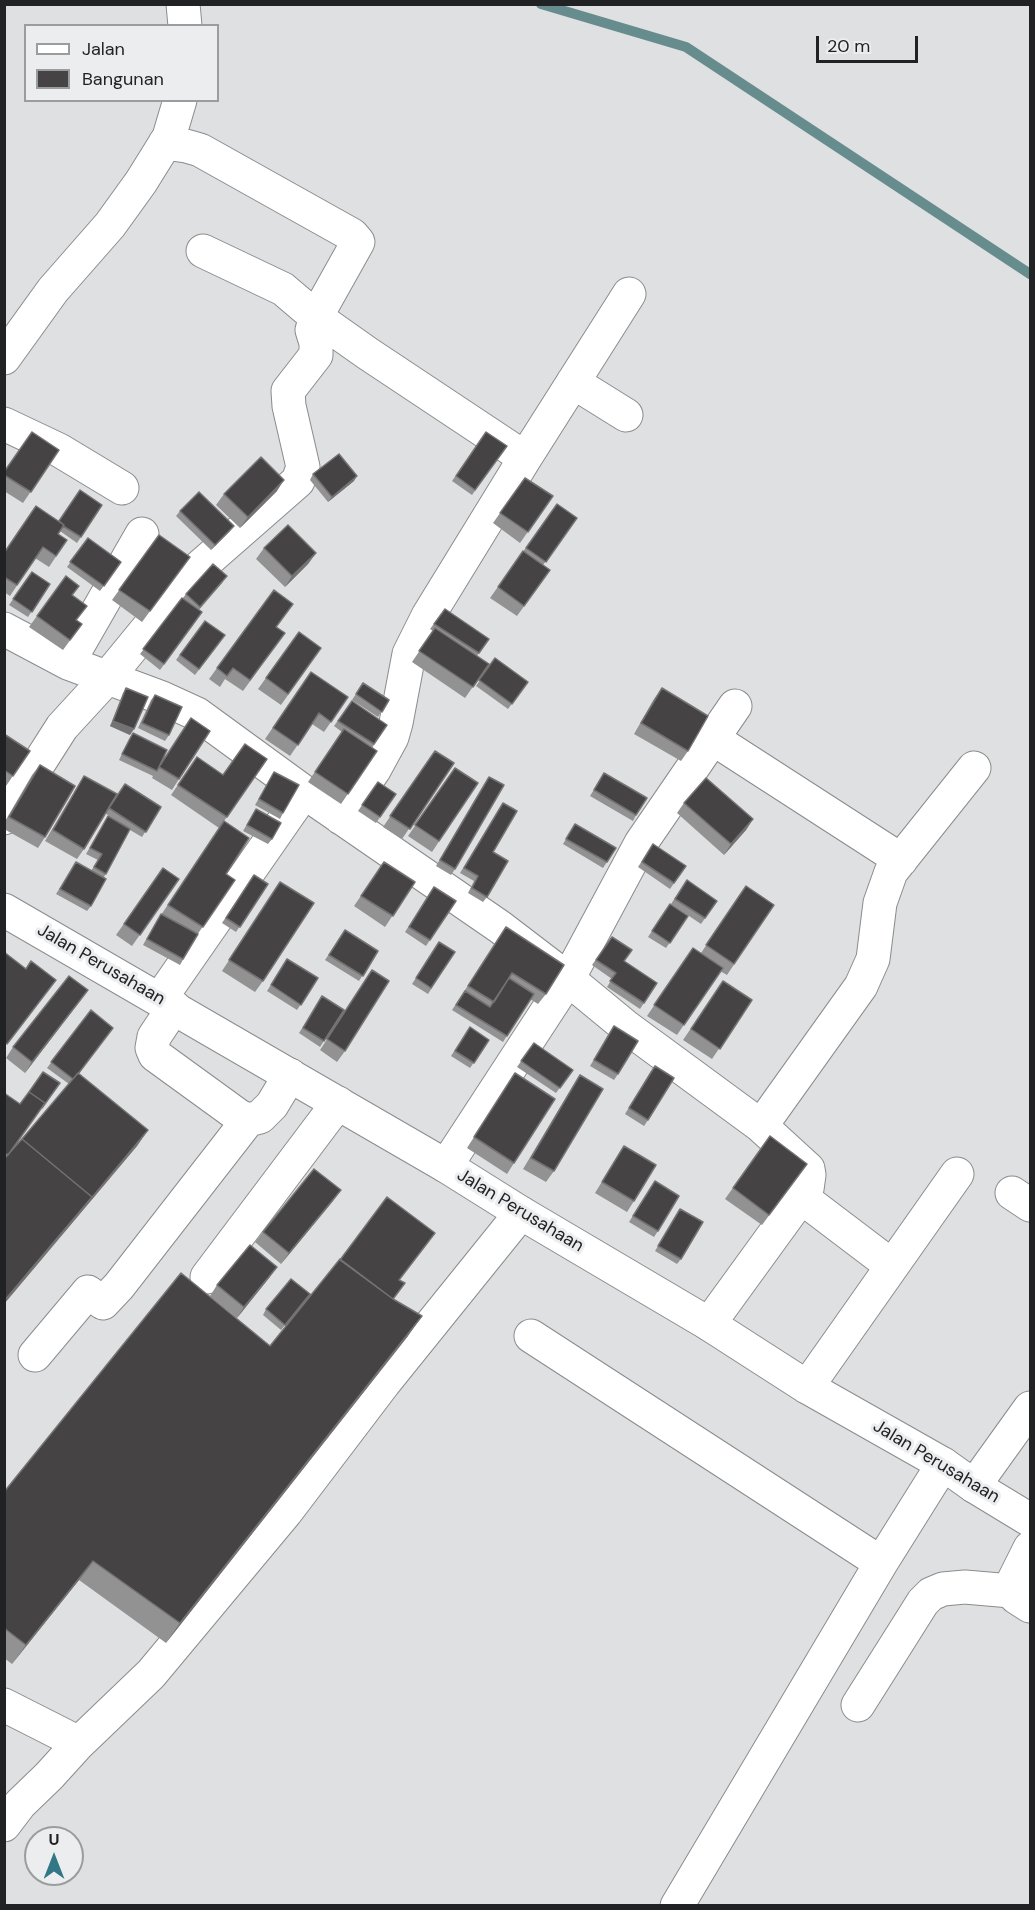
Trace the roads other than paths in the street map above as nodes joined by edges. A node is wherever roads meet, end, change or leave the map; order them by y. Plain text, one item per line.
1 (183, 4) edge
2 (185, 24) edge
3 (179, 102) edge
4 (165, 143) junction
5 (203, 252) dead end
6 (629, 294) dead end
7 (316, 317) junction
8 (4, 358) edge
9 (573, 382) junction
10 (626, 415) dead end
11 (4, 424) edge
12 (525, 458) junction
13 (122, 488) dead end
14 (142, 534) dead end
15 (4, 629) edge
16 (68, 663) junction
17 (107, 678) junction
18 (735, 706) dead end
19 (712, 738) junction
20 (974, 768) dead end
21 (304, 792) junction
22 (4, 818) edge
23 (341, 818) junction
24 (901, 860) junction
25 (4, 910) edge
26 (568, 979) junction
27 (167, 1003) junction
28 (290, 1075) junction
29 (338, 1103) junction
30 (248, 1120) junction
31 (761, 1126) junction
32 (446, 1166) junction
33 (957, 1174) dead end
34 (801, 1197) junction
35 (521, 1213) junction
36 (892, 1266) junction
37 (207, 1277) dead end
38 (709, 1324) junction
39 (531, 1336) dead end
40 (35, 1355) dead end
41 (807, 1387) junction
42 (1030, 1408) edge
43 (943, 1464) junction
44 (974, 1486) junction
45 (1029, 1515) edge
46 (1030, 1548) edge
47 (880, 1563) junction
48 (1021, 1598) edge
49 (858, 1704) dead end
50 (4, 1705) edge
51 (78, 1743) junction
52 (4, 1825) edge
53 (677, 1905) edge

1 - 2 street
3 - 4 street
4 - 7 street
4 - 8 street
5 - 7 street
6 - 9 street
7 - 12 street
7 - 17 street
9 - 10 street
9 - 12 street
11 - 13 street
12 - 23 street
14 - 16 street
15 - 16 street
16 - 17 street
17 - 21 street
17 - 22 street
18 - 19 street
19 - 24 street
19 - 26 street
20 - 24 street
21 - 23 street
21 - 27 street
23 - 26 street
24 - 31 street
25 - 27 street, Jalan Perusahaan
26 - 31 street
26 - 32 street
27 - 28 street, Jalan Perusahaan
27 - 30 street
28 - 29 street, Jalan Perusahaan
28 - 30 street
29 - 32 street, Jalan Perusahaan
29 - 37 street
30 - 40 street
31 - 34 street
32 - 35 street, Jalan Perusahaan
33 - 36 street
34 - 36 street
34 - 38 street
35 - 38 street, Jalan Perusahaan
35 - 51 street
36 - 41 street
38 - 41 street, Jalan Perusahaan
39 - 47 street
41 - 43 street, Jalan Perusahaan
42 - 44 street
43 - 44 street, Jalan Perusahaan
43 - 47 street
44 - 45 street, Jalan Perusahaan
46 - 48 street
47 - 53 street
48 - 49 street
50 - 51 street
51 - 52 street

